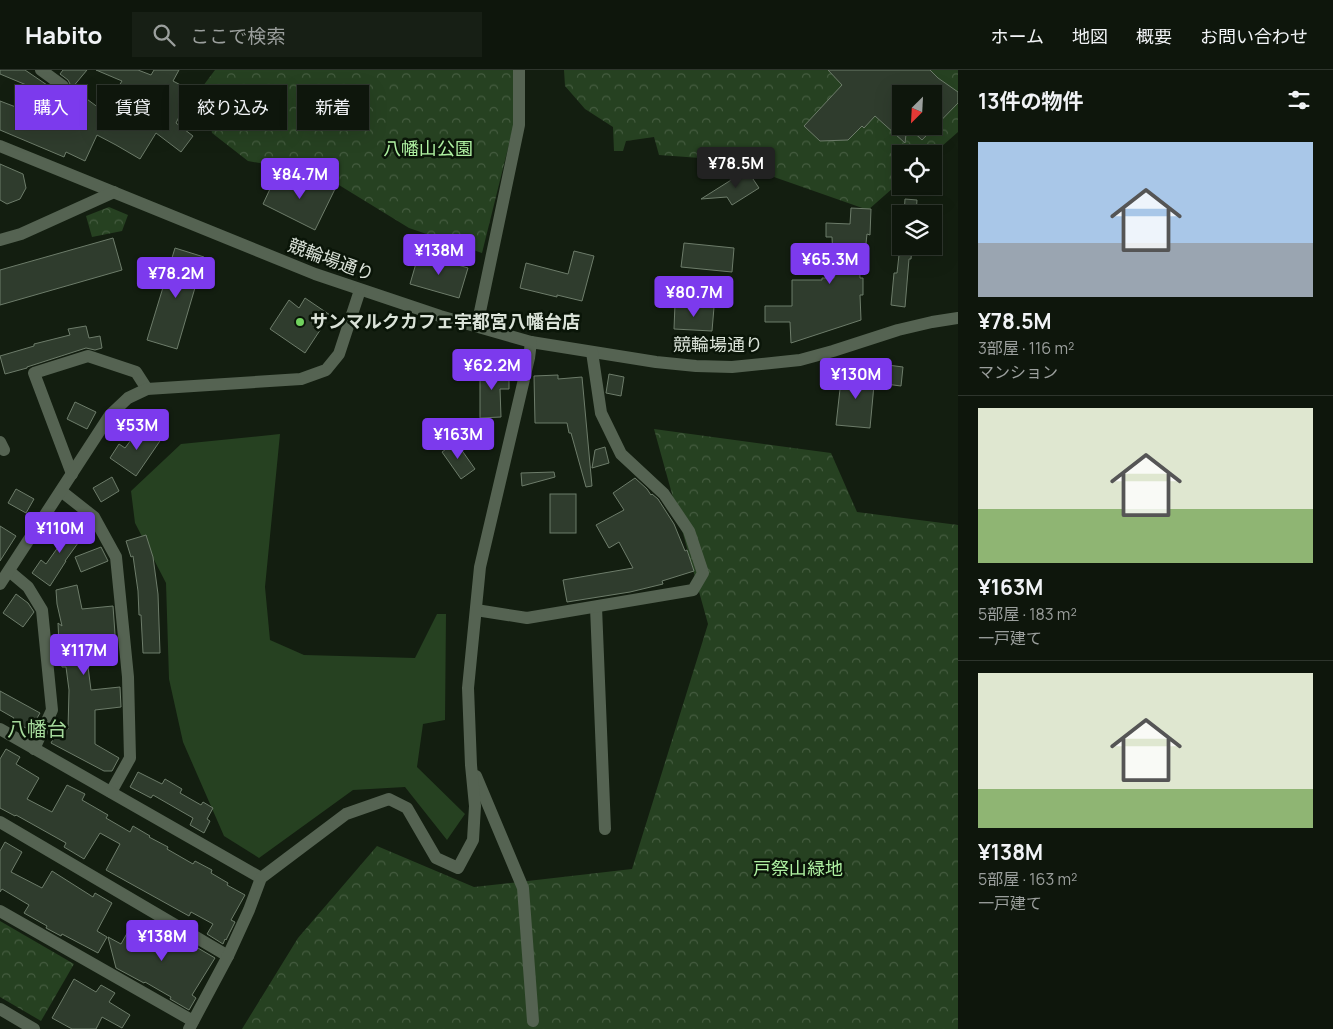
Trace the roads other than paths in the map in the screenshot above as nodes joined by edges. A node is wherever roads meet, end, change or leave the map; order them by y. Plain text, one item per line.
1 (41, 70) edge
2 (519, 70) edge
3 (62, 85) edge
4 (0, 146) edge
5 (114, 192) junction
6 (0, 240) edge
7 (360, 290) junction
8 (958, 318) edge
9 (477, 326) junction
10 (531, 342) junction
11 (592, 352) junction
12 (148, 389) junction
13 (72, 474) junction
14 (61, 491) junction
15 (9, 571) junction
16 (0, 584) edge
17 (596, 607) junction
18 (476, 610) junction
19 (0, 729) edge
20 (34, 749) junction
21 (471, 765) junction
22 (111, 792) junction
23 (0, 822) edge
24 (605, 829) dead end
25 (261, 878) junction
26 (0, 911) edge
27 (228, 956) junction
28 (0, 1010) edge
29 (533, 1021) dead end
30 (191, 1025) edge
31 (34, 1029) edge

1 - 3 street
2 - 9 street
4 - 5 street, 競輪場通り
5 - 6 street
5 - 7 street, 競輪場通り
7 - 9 street, 競輪場通り
7 - 12 street
8 - 11 street, 競輪場通り
9 - 10 street, 競輪場通り
10 - 11 street, 競輪場通り
10 - 18 street
11 - 17 street
12 - 13 street
12 - 13 street
13 - 14 street
14 - 15 street
14 - 22 street
15 - 16 street
15 - 20 street
17 - 18 street
17 - 24 street
18 - 21 street
19 - 20 street
20 - 22 street
21 - 25 street
21 - 29 street
22 - 25 street
23 - 27 street
25 - 27 street
26 - 30 street
27 - 30 street
28 - 31 street

